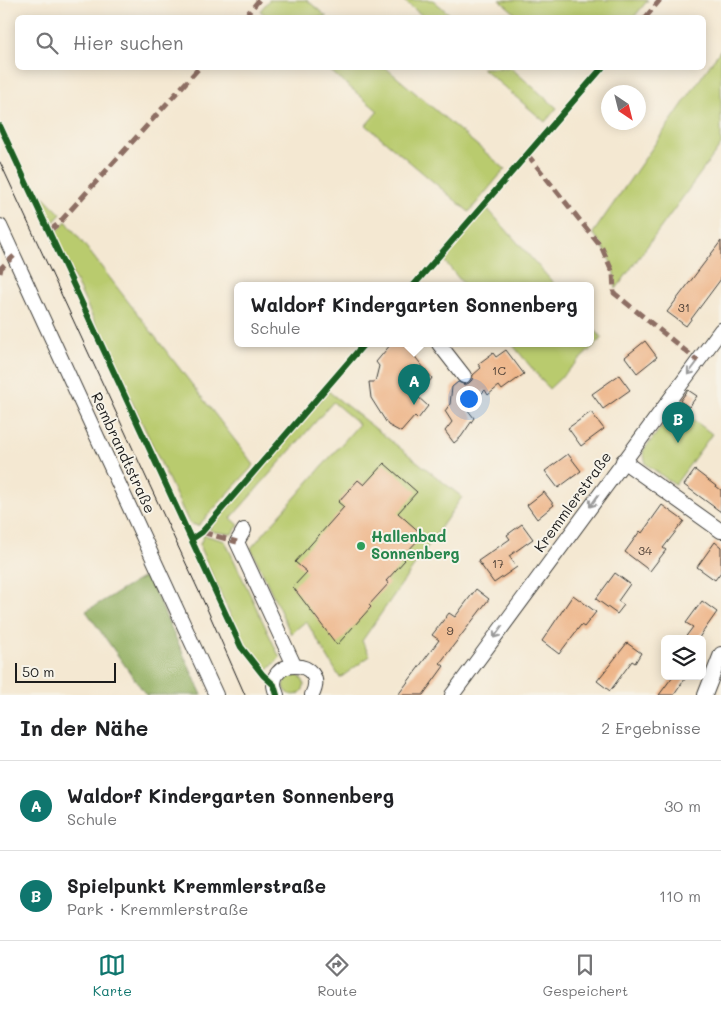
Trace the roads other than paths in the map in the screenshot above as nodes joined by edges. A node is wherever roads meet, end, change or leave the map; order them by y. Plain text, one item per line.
1 (0, 226) edge
2 (719, 338) edge
3 (440, 347) edge
4 (464, 376) dead end
5 (623, 462) junction
6 (244, 530) dead end
7 (721, 531) edge
8 (721, 654) edge
9 (294, 665) junction
10 (276, 690) edge
11 (216, 695) edge
12 (312, 695) edge
13 (452, 695) edge
14 (705, 695) edge

1 - 11 street, Rembrandtstraße
2 -> 5 street, Kremmlerstraße
3 - 4 street
5 - 7 street
5 -> 13 street, Kremmlerstraße
6 - 9 street
8 - 14 street
9 - 10 street
9 - 12 street

